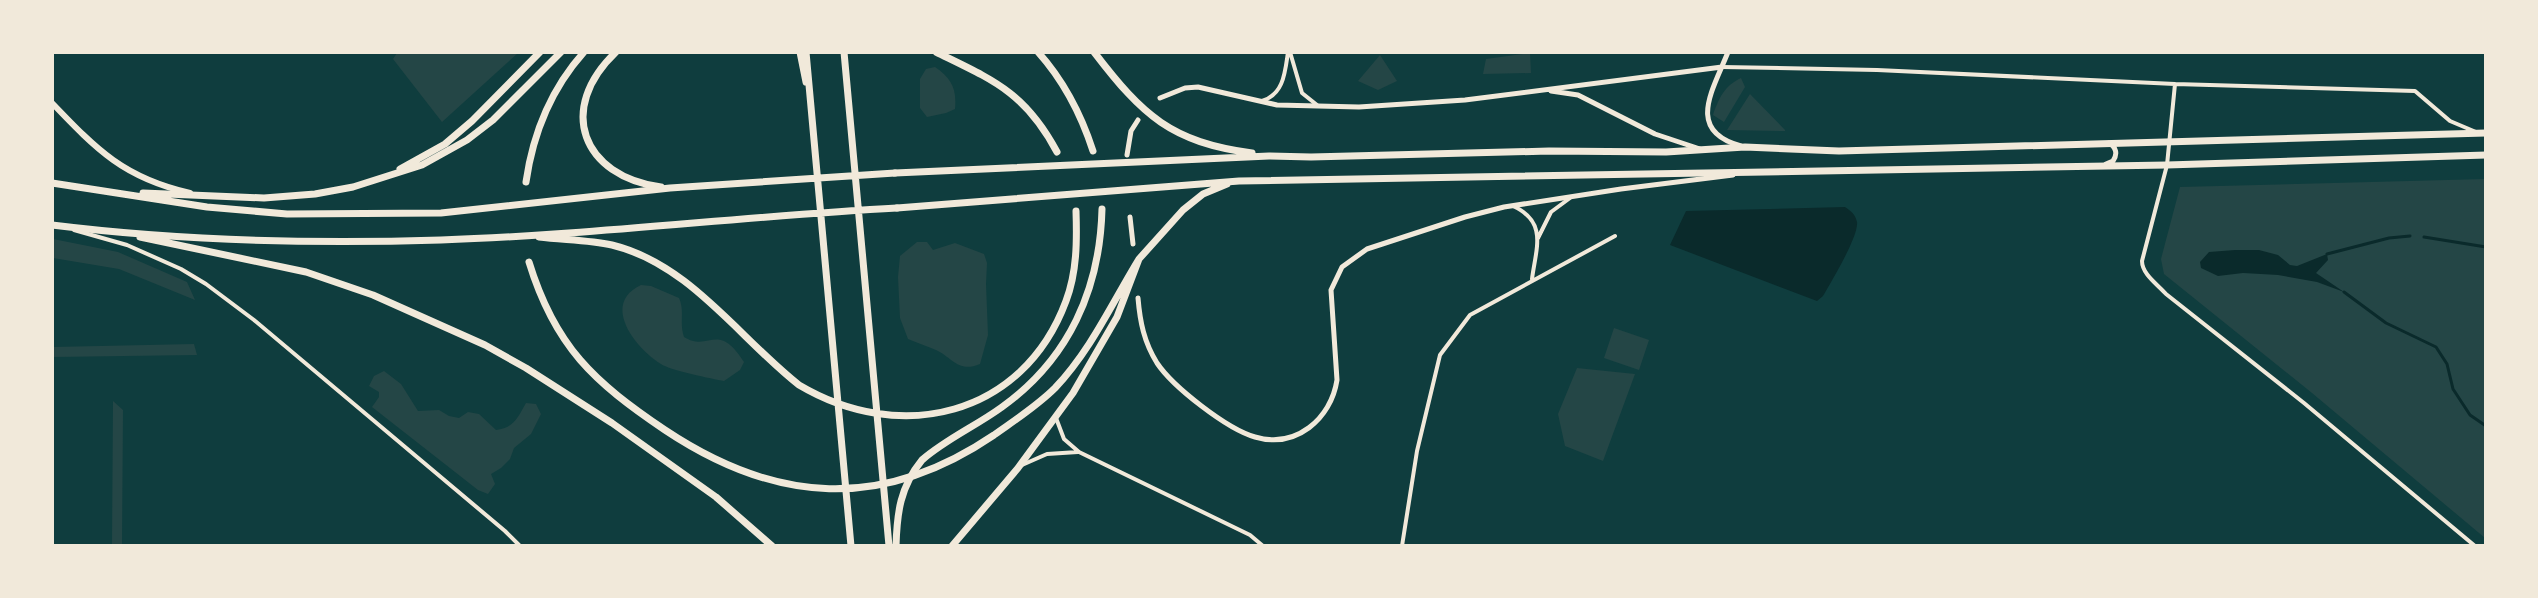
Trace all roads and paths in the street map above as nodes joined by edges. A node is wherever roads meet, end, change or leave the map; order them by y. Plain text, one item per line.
1 (540, 52) edge
2 (561, 52) edge
3 (584, 52) edge
4 (616, 52) edge
5 (800, 52) edge
6 (806, 52) edge
7 (844, 52) edge
8 (936, 52) edge
9 (1038, 52) edge
10 (1094, 52) edge
11 (1289, 52) edge
12 (1728, 52) edge
13 (1722, 67) junction
14 (2175, 84) junction
15 (1528, 92) junction
16 (809, 95) junction
17 (1160, 98) dead end
18 (1258, 102) junction
19 (52, 104) edge
20 (1323, 108) junction
21 (1138, 120) dead end
22 (2482, 133) edge
23 (2171, 141) junction
24 (2104, 142) junction
25 (1745, 147) junction
26 (1702, 150) junction
27 (1093, 151) dead end
28 (1057, 152) dead end
29 (1126, 155) dead end
30 (2486, 155) edge
31 (1269, 156) junction
32 (2105, 165) junction
33 (2167, 165) junction
34 (1756, 172) junction
35 (386, 177) junction
36 (1239, 181) junction
37 (526, 182) dead end
38 (52, 183) edge
39 (670, 188) junction
40 (104, 192) junction
41 (205, 196) junction
42 (1575, 196) junction
43 (1513, 206) junction
44 (1102, 209) dead end
45 (1076, 211) dead end
46 (1130, 217) dead end
47 (53, 225) edge
48 (120, 233) junction
49 (518, 235) junction
50 (1615, 236) dead end
51 (1538, 239) junction
52 (1132, 244) dead end
53 (1139, 259) junction
54 (530, 262) dead end
55 (1532, 280) junction
56 (1138, 298) dead end
57 (1056, 418) junction
58 (1079, 452) junction
59 (1018, 468) junction
60 (520, 546) edge
61 (772, 546) edge
62 (851, 546) edge
63 (889, 546) edge
64 (896, 546) edge
65 (952, 546) edge
66 (1263, 546) edge
67 (1402, 546) edge
68 (2475, 546) edge

1 - 35 main road
2 - 35 main road
3 - 37 main road
4 - 39 main road
5 - 16 main road
6 - 16 main road
7 - 63 main road
8 - 28 main road
9 - 27 main road
10 - 31 main road
11 - 18 street
11 - 20 street
12 - 13 street
13 - 14 street
13 - 15 street
13 - 25 street
14 - 22 street
14 - 23 street
15 - 20 street
15 - 26 street
16 - 62 main road
17 - 18 street
18 - 20 street
19 - 41 main road
21 - 29 street
22 - 23 main road
23 - 24 main road
23 - 33 street
24 - 25 main road
24 - 32 street
25 - 26 main road
26 - 31 main road
30 - 33 main road
31 - 39 main road
32 - 33 main road
32 - 34 main road
33 - 68 street
34 - 36 main road
34 - 42 street
35 - 41 main road
36 - 49 main road
36 - 53 main road
38 - 40 main road
39 - 40 main road
40 - 41 main road
42 - 43 street
42 - 51 street
43 - 51 street
43 - 56 street
44 - 64 main road
45 - 49 main road
46 - 52 street
47 - 48 main road
47 - 60 street
48 - 49 main road
48 - 61 main road
50 - 55 street
51 - 55 street
53 - 54 main road
53 - 57 main road
55 - 67 street
57 - 58 street
57 - 59 main road
58 - 59 street
58 - 66 street
59 - 65 main road

